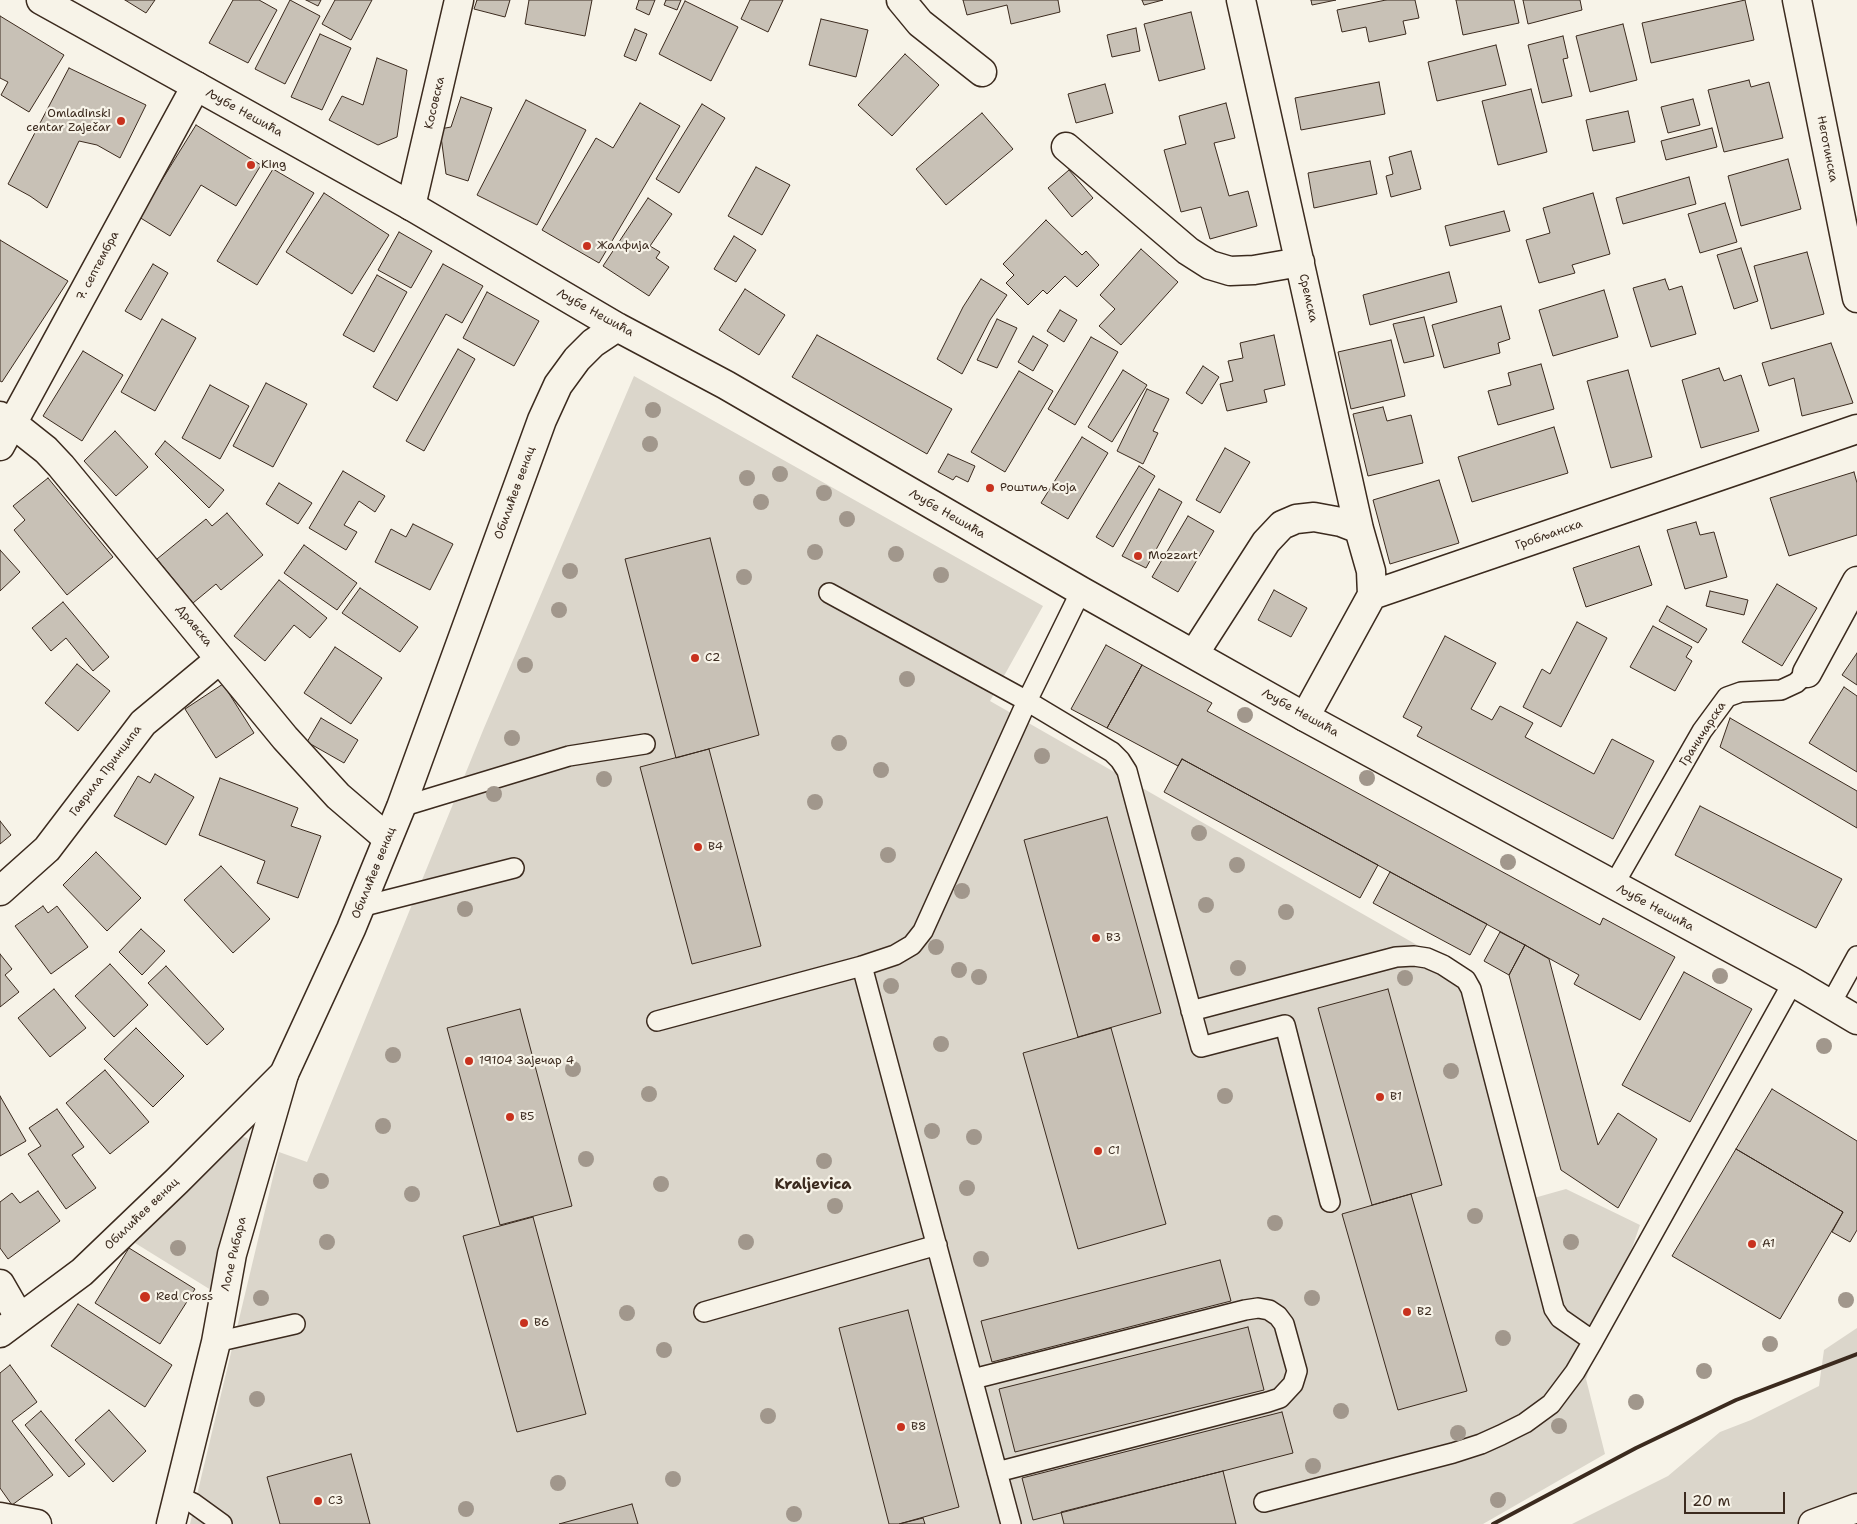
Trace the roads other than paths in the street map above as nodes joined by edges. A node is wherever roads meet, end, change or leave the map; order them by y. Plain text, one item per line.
1 (41, 0) edge
2 (458, 0) edge
3 (901, 0) edge
4 (1240, 0) edge
5 (1797, 0) edge
6 (982, 72) dead end
7 (196, 86) junction
8 (1066, 147) dead end
9 (411, 206) junction
10 (1300, 262) junction
11 (1857, 298) edge
12 (617, 326) junction
13 (6, 419) edge
14 (1857, 429) edge
15 (0, 446) edge
16 (1359, 529) junction
17 (1857, 581) edge
18 (1081, 591) junction
19 (829, 593) dead end
20 (1372, 595) junction
21 (1194, 654) junction
22 (220, 659) junction
23 (1808, 673) joint
24 (1027, 701) junction
25 (1305, 717) junction
26 (645, 744) dead end
27 (401, 807) junction
28 (387, 838) junction
29 (514, 868) dead end
30 (1613, 886) junction
31 (0, 891) edge
32 (360, 907) junction
33 (1857, 956) edge
34 (862, 966) junction
35 (1793, 982) junction
36 (1830, 1005) junction
37 (1191, 1011) junction
38 (1857, 1020) edge
39 (657, 1021) dead end
40 (284, 1074) junction
41 (1330, 1202) dead end
42 (937, 1245) junction
43 (0, 1284) edge
44 (704, 1312) dead end
45 (295, 1324) dead end
46 (10, 1325) edge
47 (1593, 1341) junction
48 (216, 1342) junction
49 (972, 1379) junction
50 (997, 1472) junction
51 (178, 1496) junction
52 (1264, 1502) dead end
53 (1857, 1508) edge
54 (0, 1516) edge
55 (37, 1524) edge
56 (171, 1524) edge
57 (222, 1524) edge
58 (1011, 1524) edge
59 (1813, 1524) edge

1 - 7 street, Љубе Нешића
2 - 9 street, Косовска
3 - 6 street
4 - 10 street, Сремска
5 - 11 street, Неготинска
7 - 9 street, Љубе Нешића
7 - 13 street, 7. септембра
8 - 10 street
9 - 12 street, Љубе Нешића
10 - 16 street, Сремска
12 - 18 street, Љубе Нешића
12 - 27 street, Обилићев венац
13 - 15 street, 7. септембра
13 - 22 street, Дравска
14 - 20 street, Гробљанска
16 - 20 street, Сремска
16 - 21 street
17 - 23 street, Граничарска
18 - 21 street, Љубе Нешића
18 - 24 lane
19 - 24 lane
20 - 25 street
21 - 25 street, Љубе Нешића
22 - 28 street, Дравска
22 - 31 street, Гаврила Принципа
23 - 30 lane, Граничарска
24 - 34 lane
24 - 37 lane
25 - 30 street, Љубе Нешића
26 - 27 lane
27 - 28 street, Обилићев венац
28 - 32 street, Обилићев венац
29 - 32 lane
30 - 35 street, Љубе Нешића
32 - 40 street, Обилићев венац
33 - 36 lane
34 - 39 lane
34 - 42 lane
35 - 36 street, Љубе Нешића
35 - 47 lane
36 - 38 street, Љубе Нешића
37 - 41 lane
37 - 47 lane
40 - 46 street, Обилићев венац
40 - 48 street, Лоле Рибара
42 - 44 lane
42 - 49 lane
43 - 46 street
45 - 48 lane
47 - 52 lane
48 - 51 street, Лоле Рибара
49 - 50 lane
49 - 50 lane
50 - 58 lane
51 - 56 street, Лоле Рибара
51 - 57 lane
53 - 59 street
54 - 55 street

